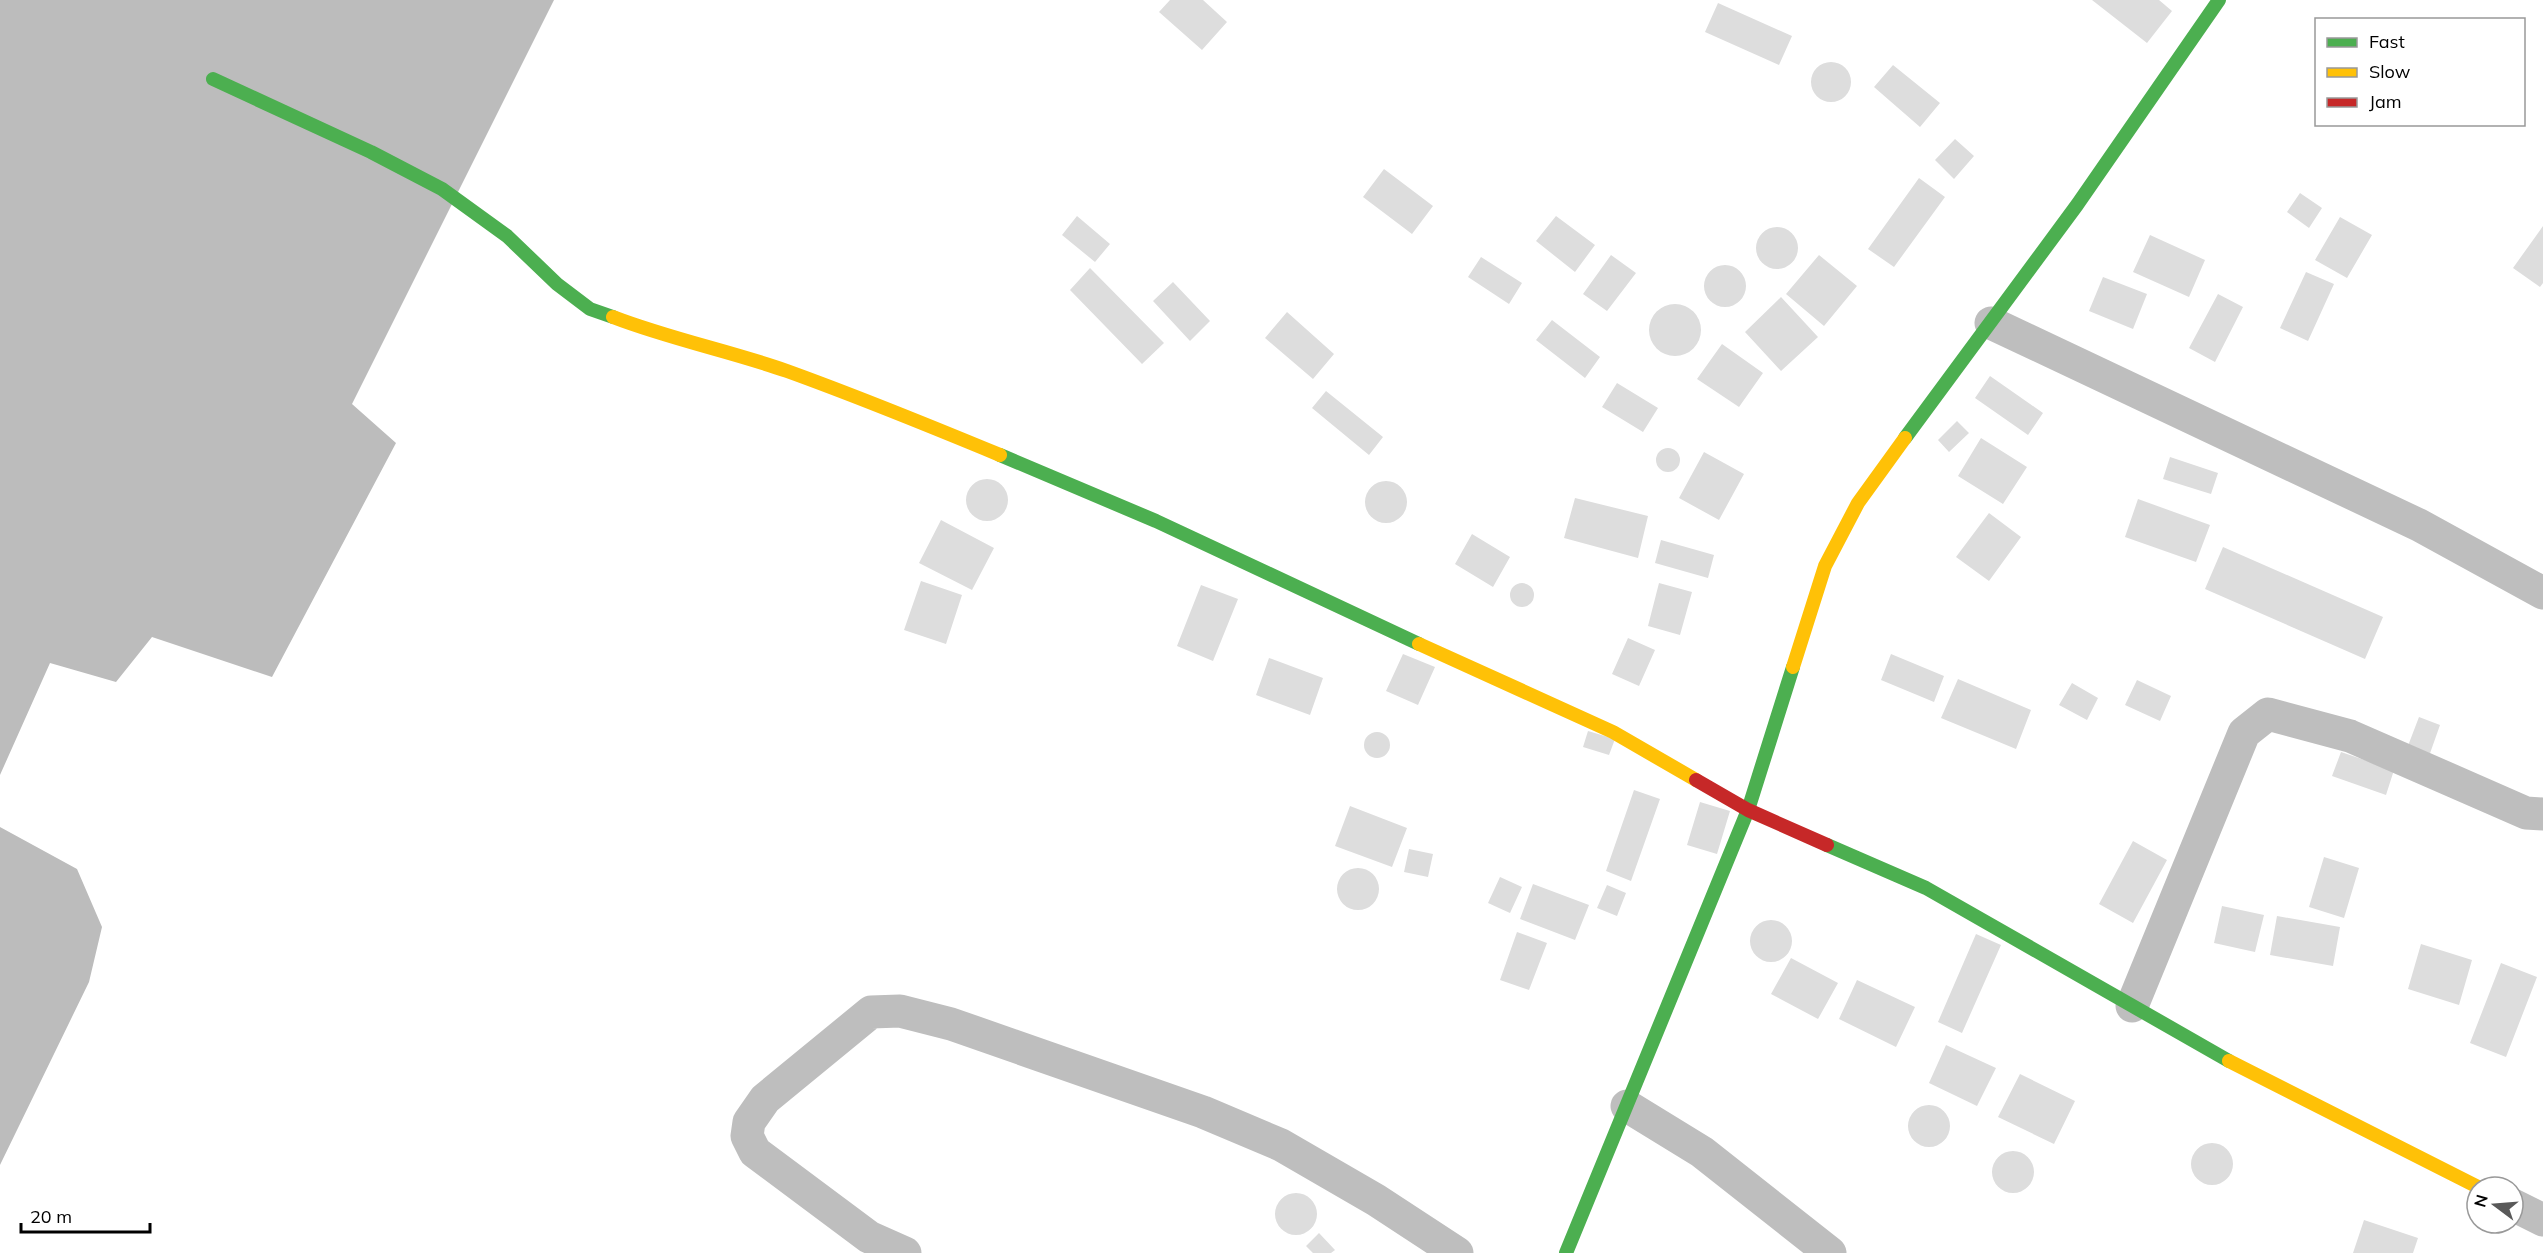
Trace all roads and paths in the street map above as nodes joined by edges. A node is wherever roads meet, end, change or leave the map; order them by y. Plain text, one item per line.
1 (2219, 0) edge
2 (213, 79) dead end
3 (1991, 323) junction
4 (2543, 593) edge
5 (1748, 810) junction
6 (2543, 814) edge
7 (2132, 1006) junction
8 (1627, 1106) junction
9 (2465, 1180) edge
10 (2525, 1211) edge
11 (2543, 1220) edge
12 (905, 1253) edge
13 (1457, 1253) edge
14 (1566, 1253) edge
15 (1830, 1253) edge

1 - 3 street
2 - 5 street
3 - 4 street
3 - 5 street
5 - 7 street
5 - 8 street
6 - 7 street
7 - 9 street
8 - 14 street
8 - 15 street
10 - 11 street
12 - 13 street

